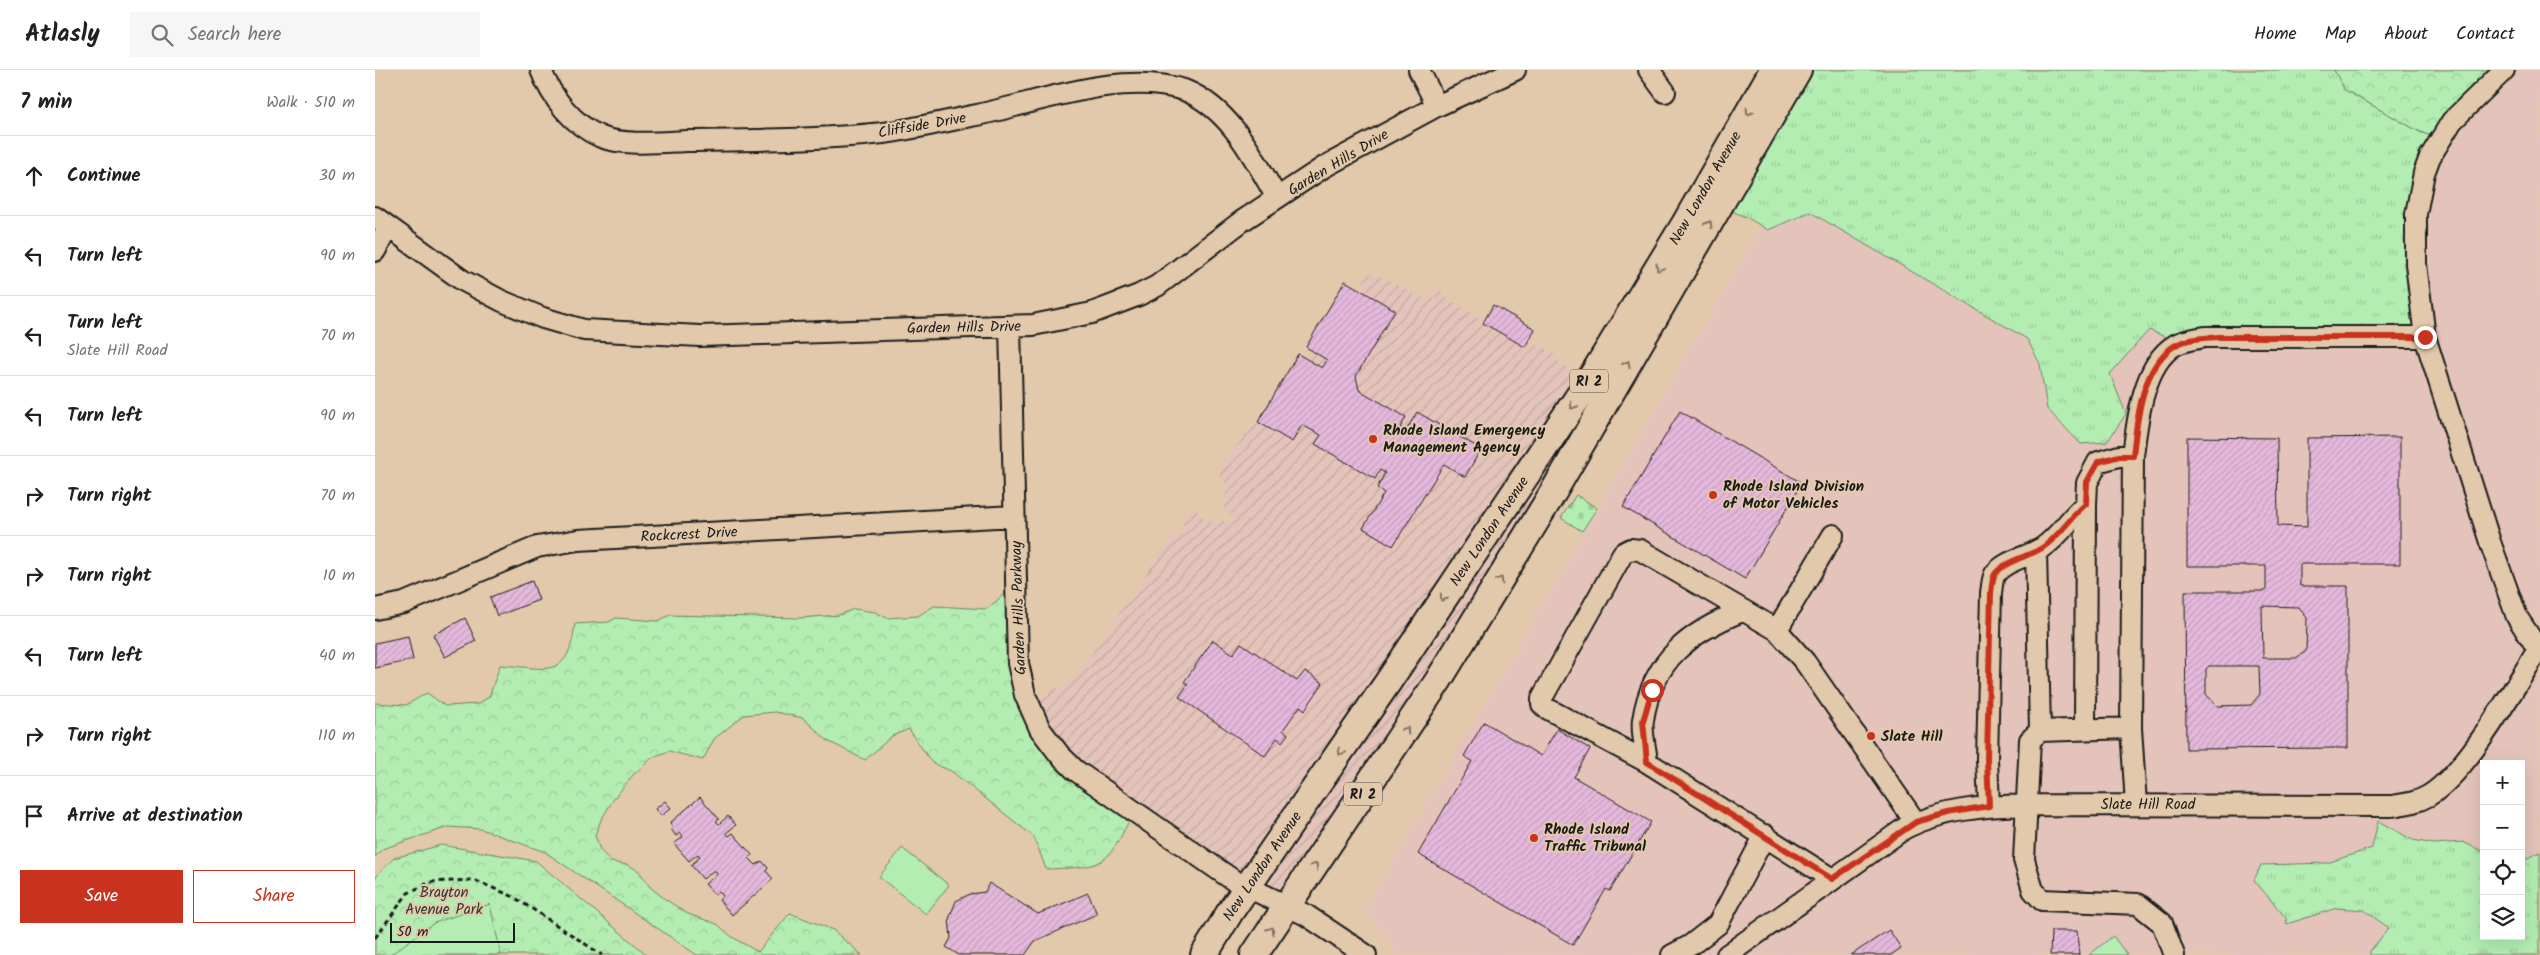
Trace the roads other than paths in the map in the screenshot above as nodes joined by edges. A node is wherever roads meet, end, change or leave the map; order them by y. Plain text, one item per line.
1 (541, 70) edge
2 (1419, 70) edge
3 (1515, 70) edge
4 (1649, 70) edge
5 (1773, 70) edge
6 (1798, 70) edge
7 (2504, 70) edge
8 (1665, 92) dead end
9 (1437, 106) junction
10 (1277, 198) junction
11 (381, 222) edge
12 (375, 251) edge
13 (1010, 326) junction
14 (2425, 337) junction
15 (2133, 456) junction
16 (2086, 504) junction
17 (1014, 516) junction
18 (1833, 535) dead end
19 (2036, 551) junction
20 (375, 609) edge
21 (1742, 611) junction
22 (1777, 630) junction
23 (2539, 651) edge
24 (2131, 728) junction
25 (2085, 729) junction
26 (2040, 731) junction
27 (1647, 762) junction
28 (2027, 804) junction
29 (2136, 804) junction
30 (1989, 806) junction
31 (1916, 822) junction
32 (1765, 835) junction
33 (1832, 879) junction
34 (1248, 887) junction
35 (1288, 906) junction
36 (1734, 950) edge
37 (1204, 955) edge
38 (1254, 955) edge
39 (1366, 955) edge
40 (1672, 955) edge
41 (1721, 955) edge
42 (2174, 955) edge

1 - 10 street, Cliffside Drive
2 - 9 street
3 - 9 street, Garden Hills Drive
4 - 8 street
5 -> 34 main road, New London Avenue / RI 2
35 -> 6 main road, New London Avenue / RI 2
7 - 14 street
9 - 10 street, Garden Hills Drive
10 - 13 street, Garden Hills Drive
11 - 12 street
11 - 13 street, Garden Hills Drive
13 - 17 street, Garden Hills Parkway
14 - 15 street
14 - 23 street
15 - 16 street
15 - 24 street
16 - 19 street
16 - 25 street
17 - 20 street, Rockcrest Drive
17 - 34 street, Garden Hills Parkway
18 - 22 street
19 - 26 street
19 - 30 street
21 - 22 street
21 - 27 street
21 - 27 street
22 - 31 street
23 - 29 street, Slate Hill Road
24 - 25 street
24 - 29 street
25 - 26 street
26 - 28 street
27 - 32 street
28 - 29 street, Slate Hill Road
28 - 30 street, Slate Hill Road
28 - 42 street
30 - 31 street, Slate Hill Road
31 - 33 street, Slate Hill Road
32 - 33 street
32 - 40 street
33 - 36 street, Slate Hill Road
34 - 35 street, Garden Hills Parkway
34 - 37 main road, New London Avenue / RI 2
38 -> 35 main road, New London Avenue / RI 2
35 - 39 street, Garden Hills Parkway
36 - 41 street, Slate Hill Road

